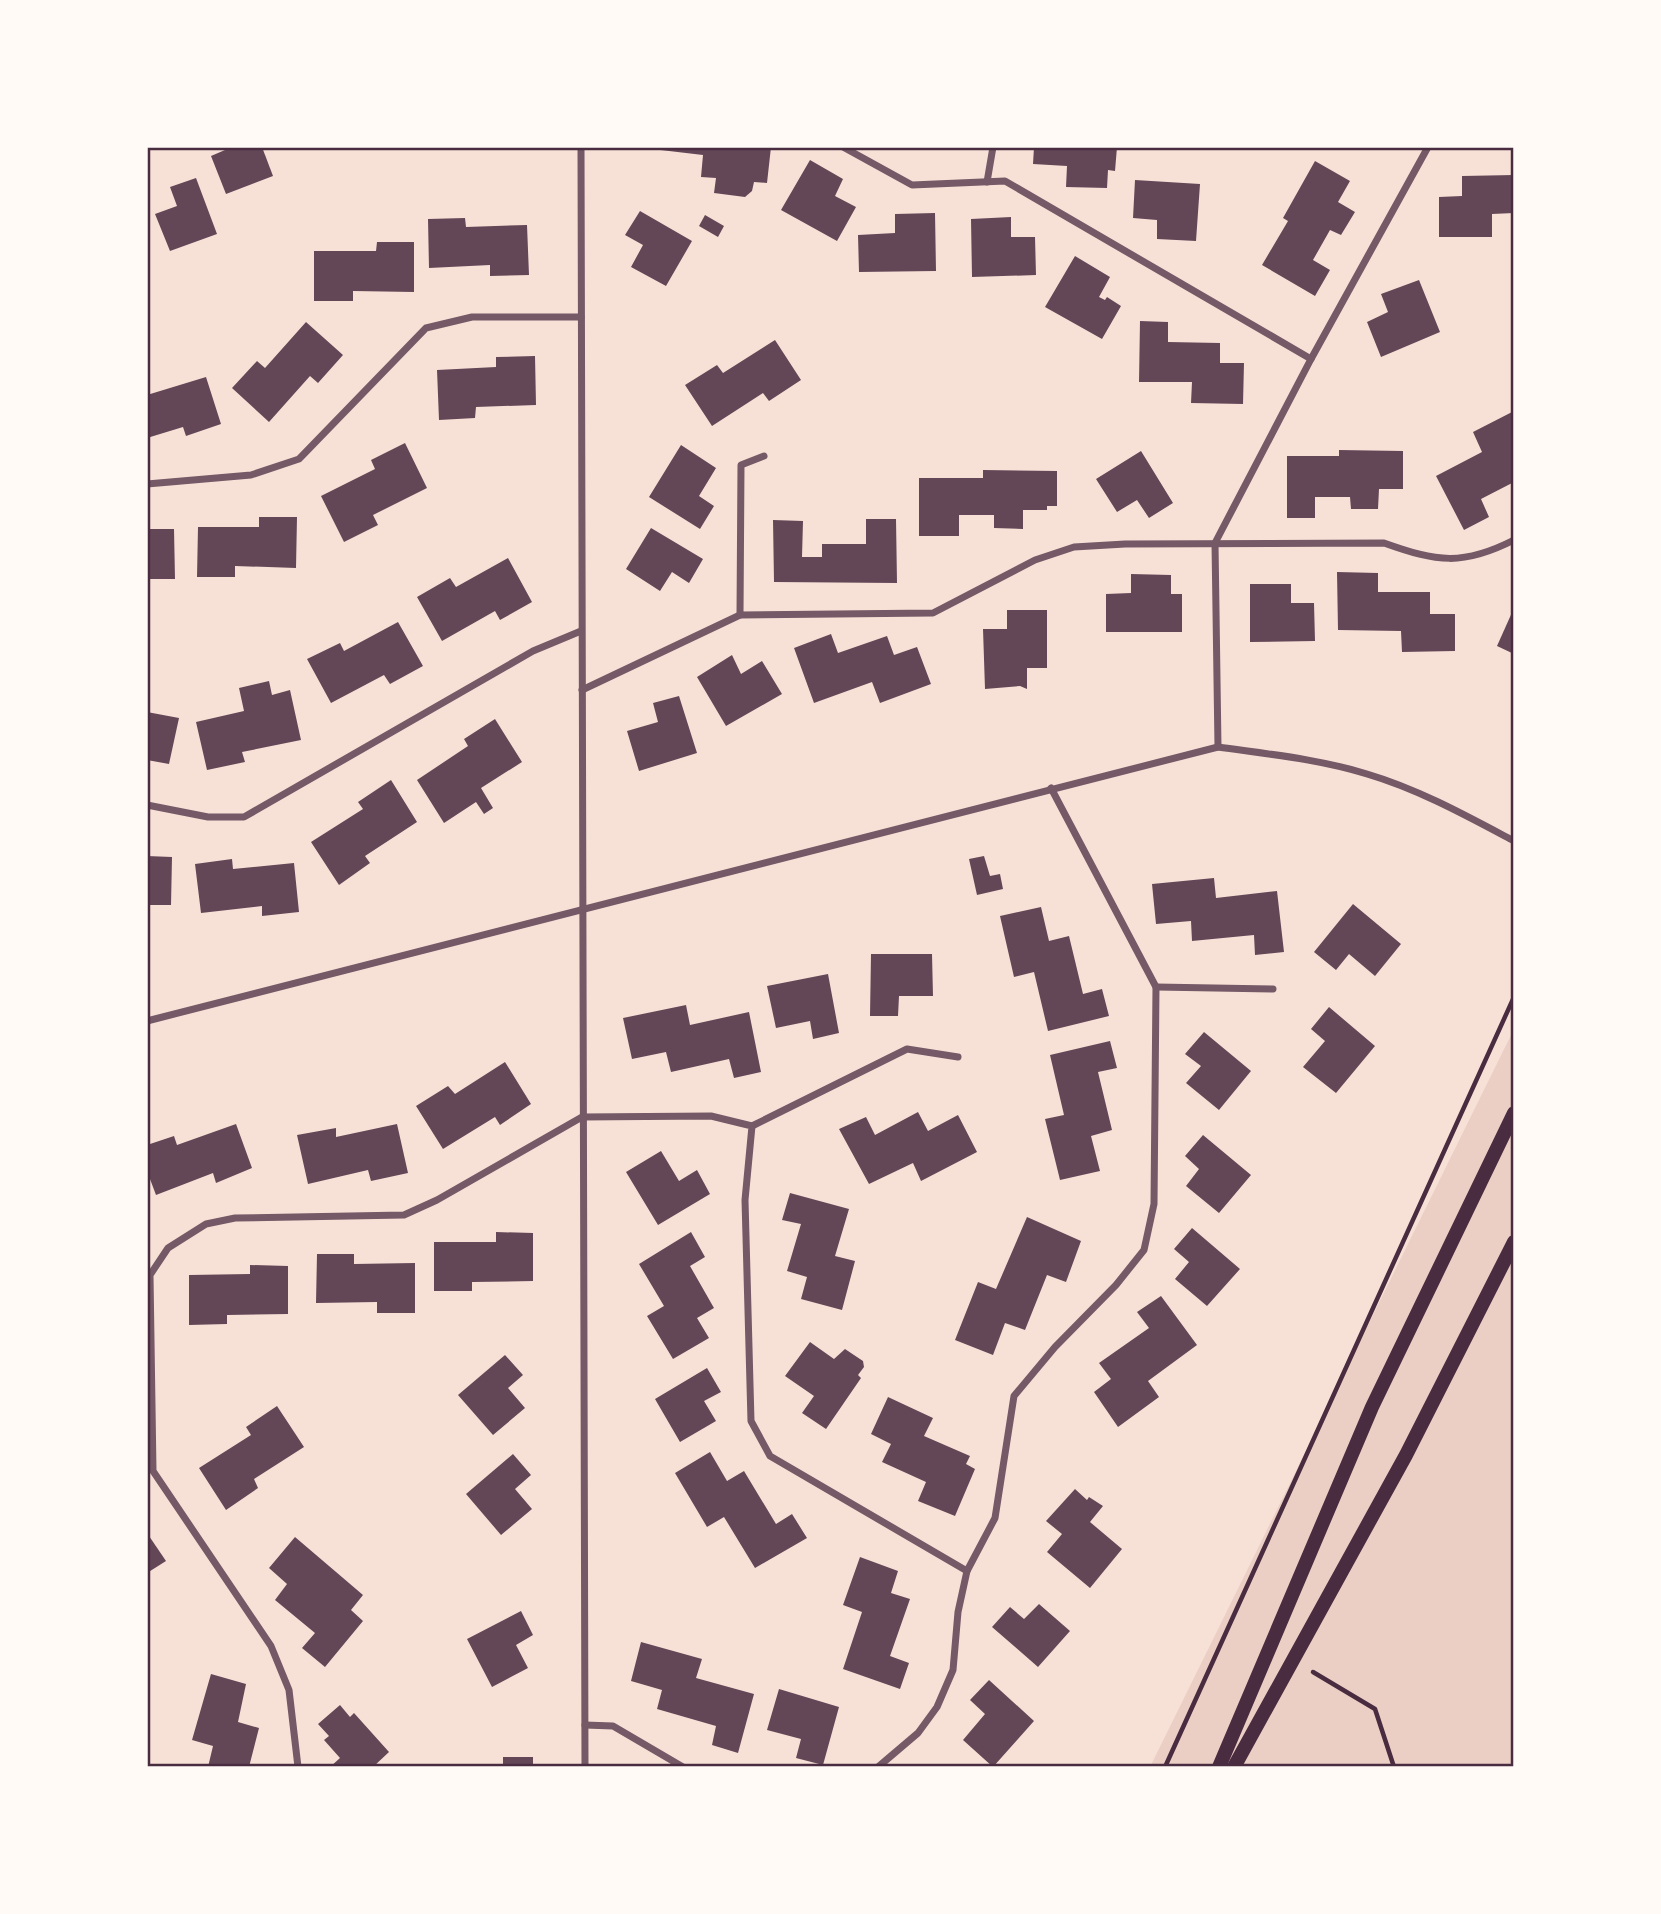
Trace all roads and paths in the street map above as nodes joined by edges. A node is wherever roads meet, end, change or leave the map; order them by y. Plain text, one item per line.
1 (581, 147) edge
2 (843, 147) edge
3 (993, 147) edge
4 (1427, 147) edge
5 (987, 182) junction
6 (581, 317) junction
7 (1311, 359) junction
8 (764, 456) dead end
9 (147, 484) edge
10 (1514, 540) edge
11 (1215, 543) junction
12 (740, 615) junction
13 (581, 631) junction
14 (582, 690) junction
15 (1218, 747) junction
16 (1051, 788) junction
17 (147, 805) edge
18 (1514, 841) edge
19 (581, 909) junction
20 (1156, 987) junction
21 (1273, 989) dead end
22 (1514, 997) edge
23 (147, 1021) edge
24 (958, 1057) dead end
25 (1514, 1113) edge
26 (582, 1117) junction
27 (752, 1126) junction
28 (1514, 1242) edge
29 (150, 1474) edge
30 (967, 1571) junction
31 (1292, 1666) junction
32 (585, 1725) junction
33 (298, 1767) edge
34 (585, 1767) edge
35 (683, 1767) edge
36 (878, 1767) edge
37 (1165, 1767) edge
38 (1219, 1767) edge
39 (1234, 1767) edge
40 (1394, 1767) edge

1 - 6 street
2 - 5 street
3 - 5 street
4 - 7 street
5 - 7 street
6 - 9 street
6 - 13 street
7 - 11 street
8 - 12 street
10 - 11 street
11 - 12 street
11 - 15 street
12 - 14 street
13 - 14 street
13 - 17 street
14 - 19 street
15 - 16 street
15 - 18 street
16 - 19 street
16 - 20 street
19 - 23 street
19 - 26 street
20 - 21 street
20 - 30 street
22 - 37 path
24 - 27 street
25 - 38 main road
26 - 27 street
26 - 29 street
26 - 32 street
27 - 30 street
28 - 31 main road
29 - 33 street
30 - 36 street
31 - 39 main road
31 - 40 path
32 - 34 street
32 - 35 street

